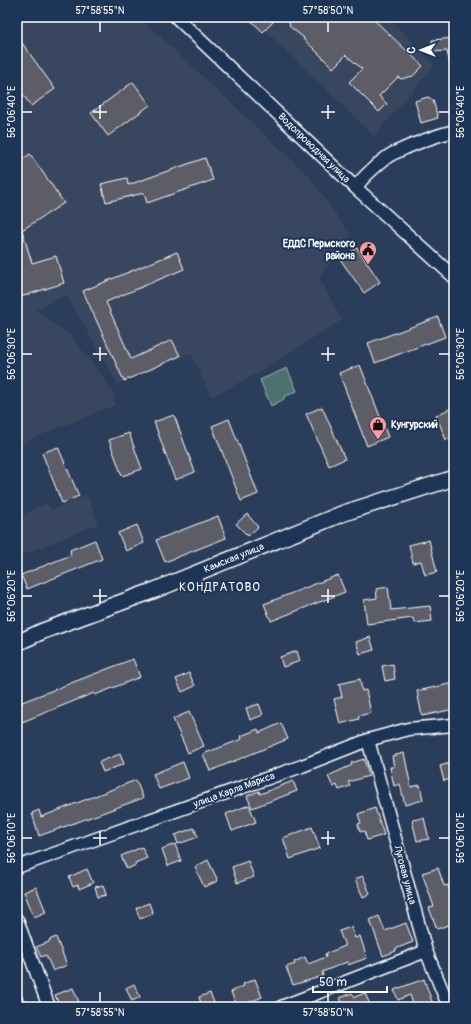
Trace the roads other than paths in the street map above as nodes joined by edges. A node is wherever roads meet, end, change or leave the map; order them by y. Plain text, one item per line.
1 (176, 17) edge
2 (454, 131) edge
3 (356, 188) junction
4 (454, 277) edge
5 (454, 478) edge
6 (17, 643) edge
7 (454, 725) edge
8 (368, 740) junction
9 (17, 867) edge
10 (17, 920) edge
11 (426, 951) junction
12 (49, 1007) edge
13 (280, 1007) edge
14 (449, 1007) edge

1 - 3 street, Водопроводная улица
2 - 3 street
3 - 4 street, Водопроводная улица
5 - 6 street, Камская улица
7 - 8 street, улица Карла Маркса
8 - 9 street, улица Карла Маркса
8 - 11 street, Луговая улица
10 - 12 street
11 - 13 street
11 - 14 street, Луговая улица

